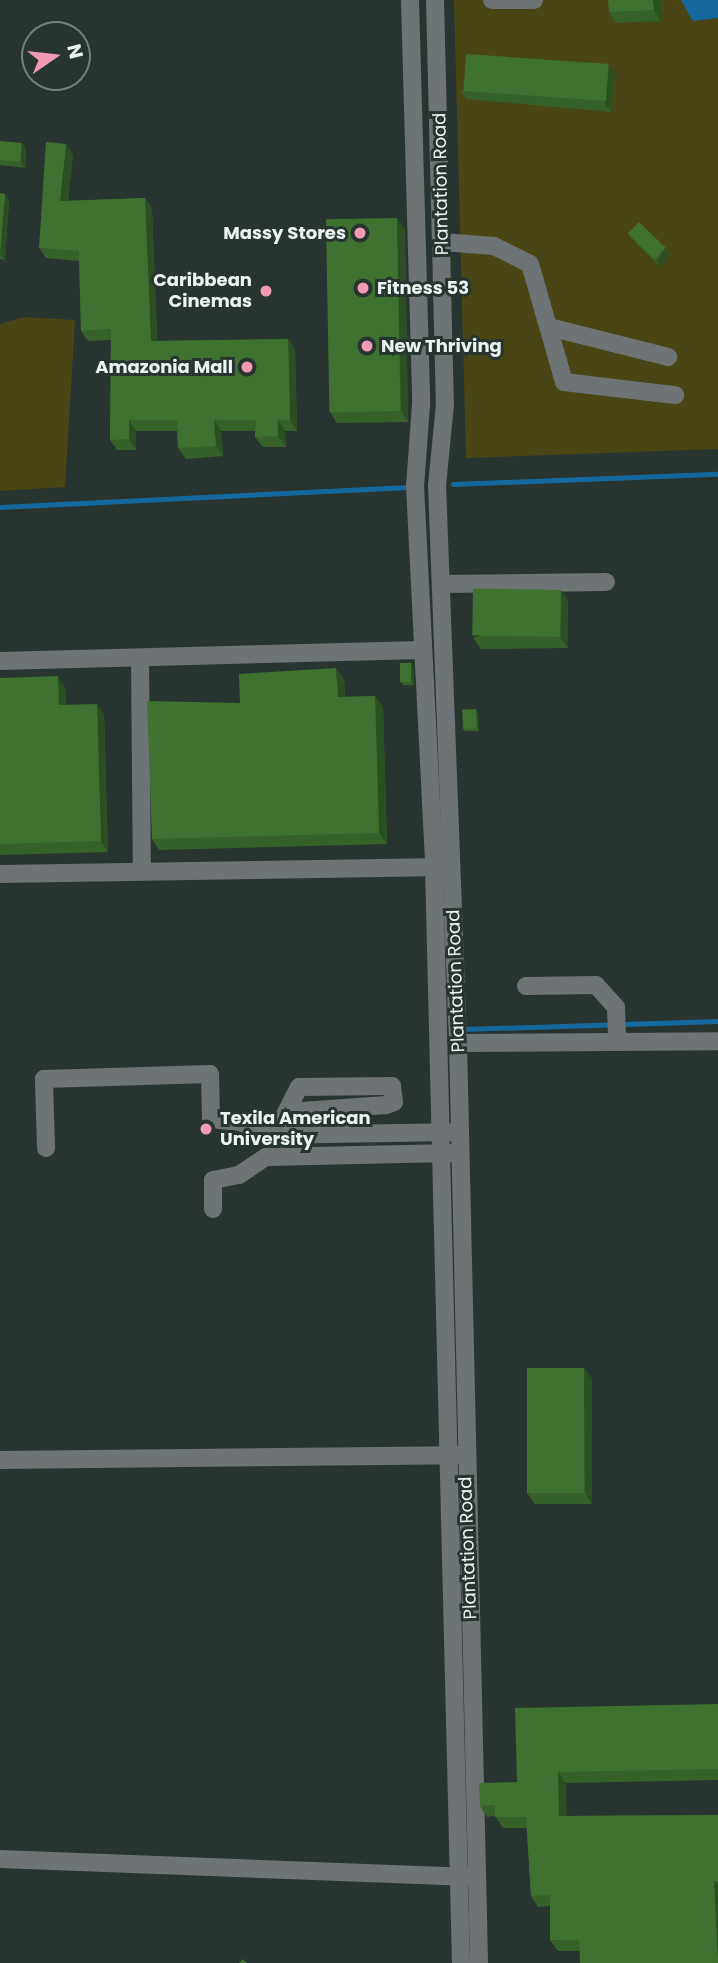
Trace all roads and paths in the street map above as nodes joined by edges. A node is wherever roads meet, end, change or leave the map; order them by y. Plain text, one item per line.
1 (410, 0) edge
2 (435, 0) edge
3 (492, 0) edge
4 (534, 0) edge
5 (442, 242) junction
6 (549, 327) junction
7 (668, 357) dead end
8 (675, 395) dead end
9 (606, 582) dead end
10 (442, 584) junction
11 (423, 650) junction
12 (140, 660) junction
13 (0, 661) edge
14 (453, 866) junction
15 (434, 867) junction
16 (142, 871) junction
17 (0, 874) edge
18 (526, 986) dead end
19 (617, 1041) junction
20 (718, 1041) edge
21 (458, 1043) junction
22 (288, 1112) junction
23 (458, 1132) junction
24 (440, 1133) junction
25 (271, 1135) junction
26 (46, 1148) dead end
27 (459, 1152) junction
28 (440, 1153) junction
29 (266, 1157) junction
30 (213, 1209) dead end
31 (446, 1455) junction
32 (465, 1455) junction
33 (0, 1460) edge
34 (0, 1859) edge
35 (460, 1877) junction
36 (478, 1878) junction
37 (461, 1963) edge
38 (480, 1963) edge

1 - 11 street, Plantation Road
2 - 5 street, Plantation Road
3 - 4 street
5 - 6 street
5 - 10 street, Plantation Road
6 - 7 street
6 - 8 street
9 - 10 street
10 - 14 street, Plantation Road
11 - 12 street
11 - 15 street, Plantation Road
12 - 13 street
12 - 16 street
14 - 15 street
14 - 21 street, Plantation Road
15 - 16 street
15 - 24 street, Plantation Road
16 - 17 street
18 - 19 street
19 - 20 street
19 - 21 street
21 - 23 street, Plantation Road
22 - 22 street
22 - 25 street
23 - 24 street
23 - 27 street, Plantation Road
24 - 25 street
24 - 28 street, Plantation Road
25 - 26 street
25 - 29 street
27 - 28 street
27 - 32 street, Plantation Road
28 - 29 street
28 - 31 street, Plantation Road
29 - 30 street
31 - 32 street
31 - 33 street
31 - 35 street, Plantation Road
32 - 36 street, Plantation Road
34 - 35 street
35 - 36 street
35 - 37 street, Plantation Road
36 - 38 street, Plantation Road

